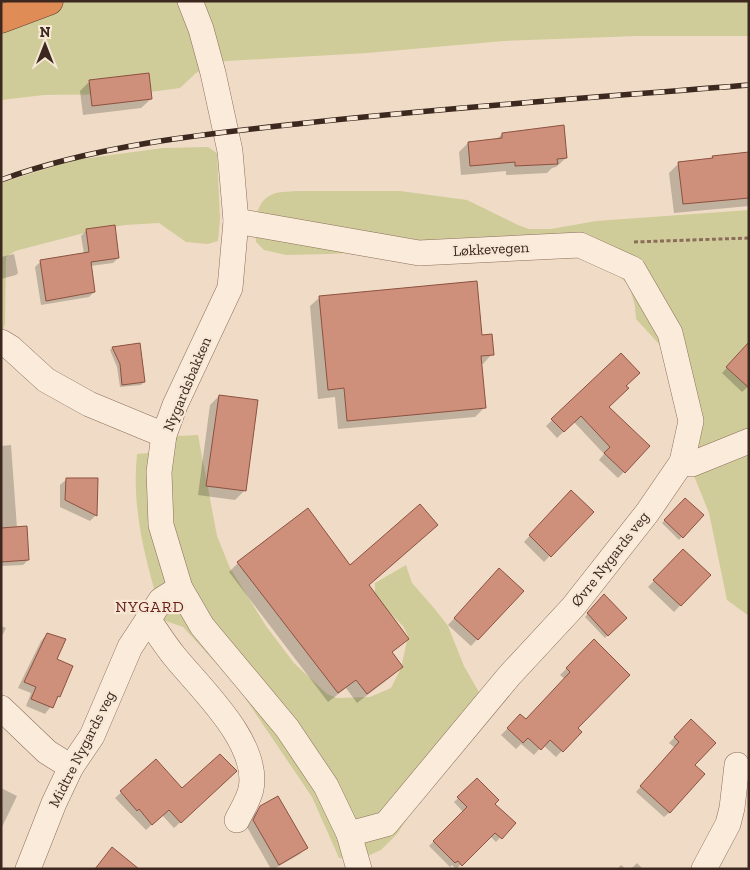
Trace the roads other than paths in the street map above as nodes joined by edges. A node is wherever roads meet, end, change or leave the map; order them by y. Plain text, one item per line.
1 (49, 1) edge
2 (190, 1) edge
3 (1, 19) edge
4 (236, 220) junction
5 (580, 244) joint
6 (1, 342) edge
7 (164, 435) junction
8 (749, 441) edge
9 (682, 462) junction
10 (180, 588) junction
11 (148, 619) junction
12 (1, 708) edge
13 (737, 765) dead end
14 (71, 767) junction
15 (237, 820) dead end
16 (349, 834) junction
17 (28, 869) edge
18 (359, 869) edge
19 (704, 869) edge

1 - 3 highway
2 - 4 street, Nygardsbakken
4 - 5 street, Løkkevegen
4 - 7 street, Nygardsbakken
5 - 9 street, Øvre Nygards veg
6 - 7 street
7 - 10 street, Nygardsbakken
8 - 9 street
9 - 16 street, Øvre Nygards veg
10 - 11 street, Midtre Nygards veg
10 - 16 street, Nygardsbakken
11 - 14 street, Midtre Nygards veg
11 - 15 street
12 - 14 street
13 - 19 street
14 - 17 street, Midtre Nygards veg
16 - 18 street, Nygardsbakken

